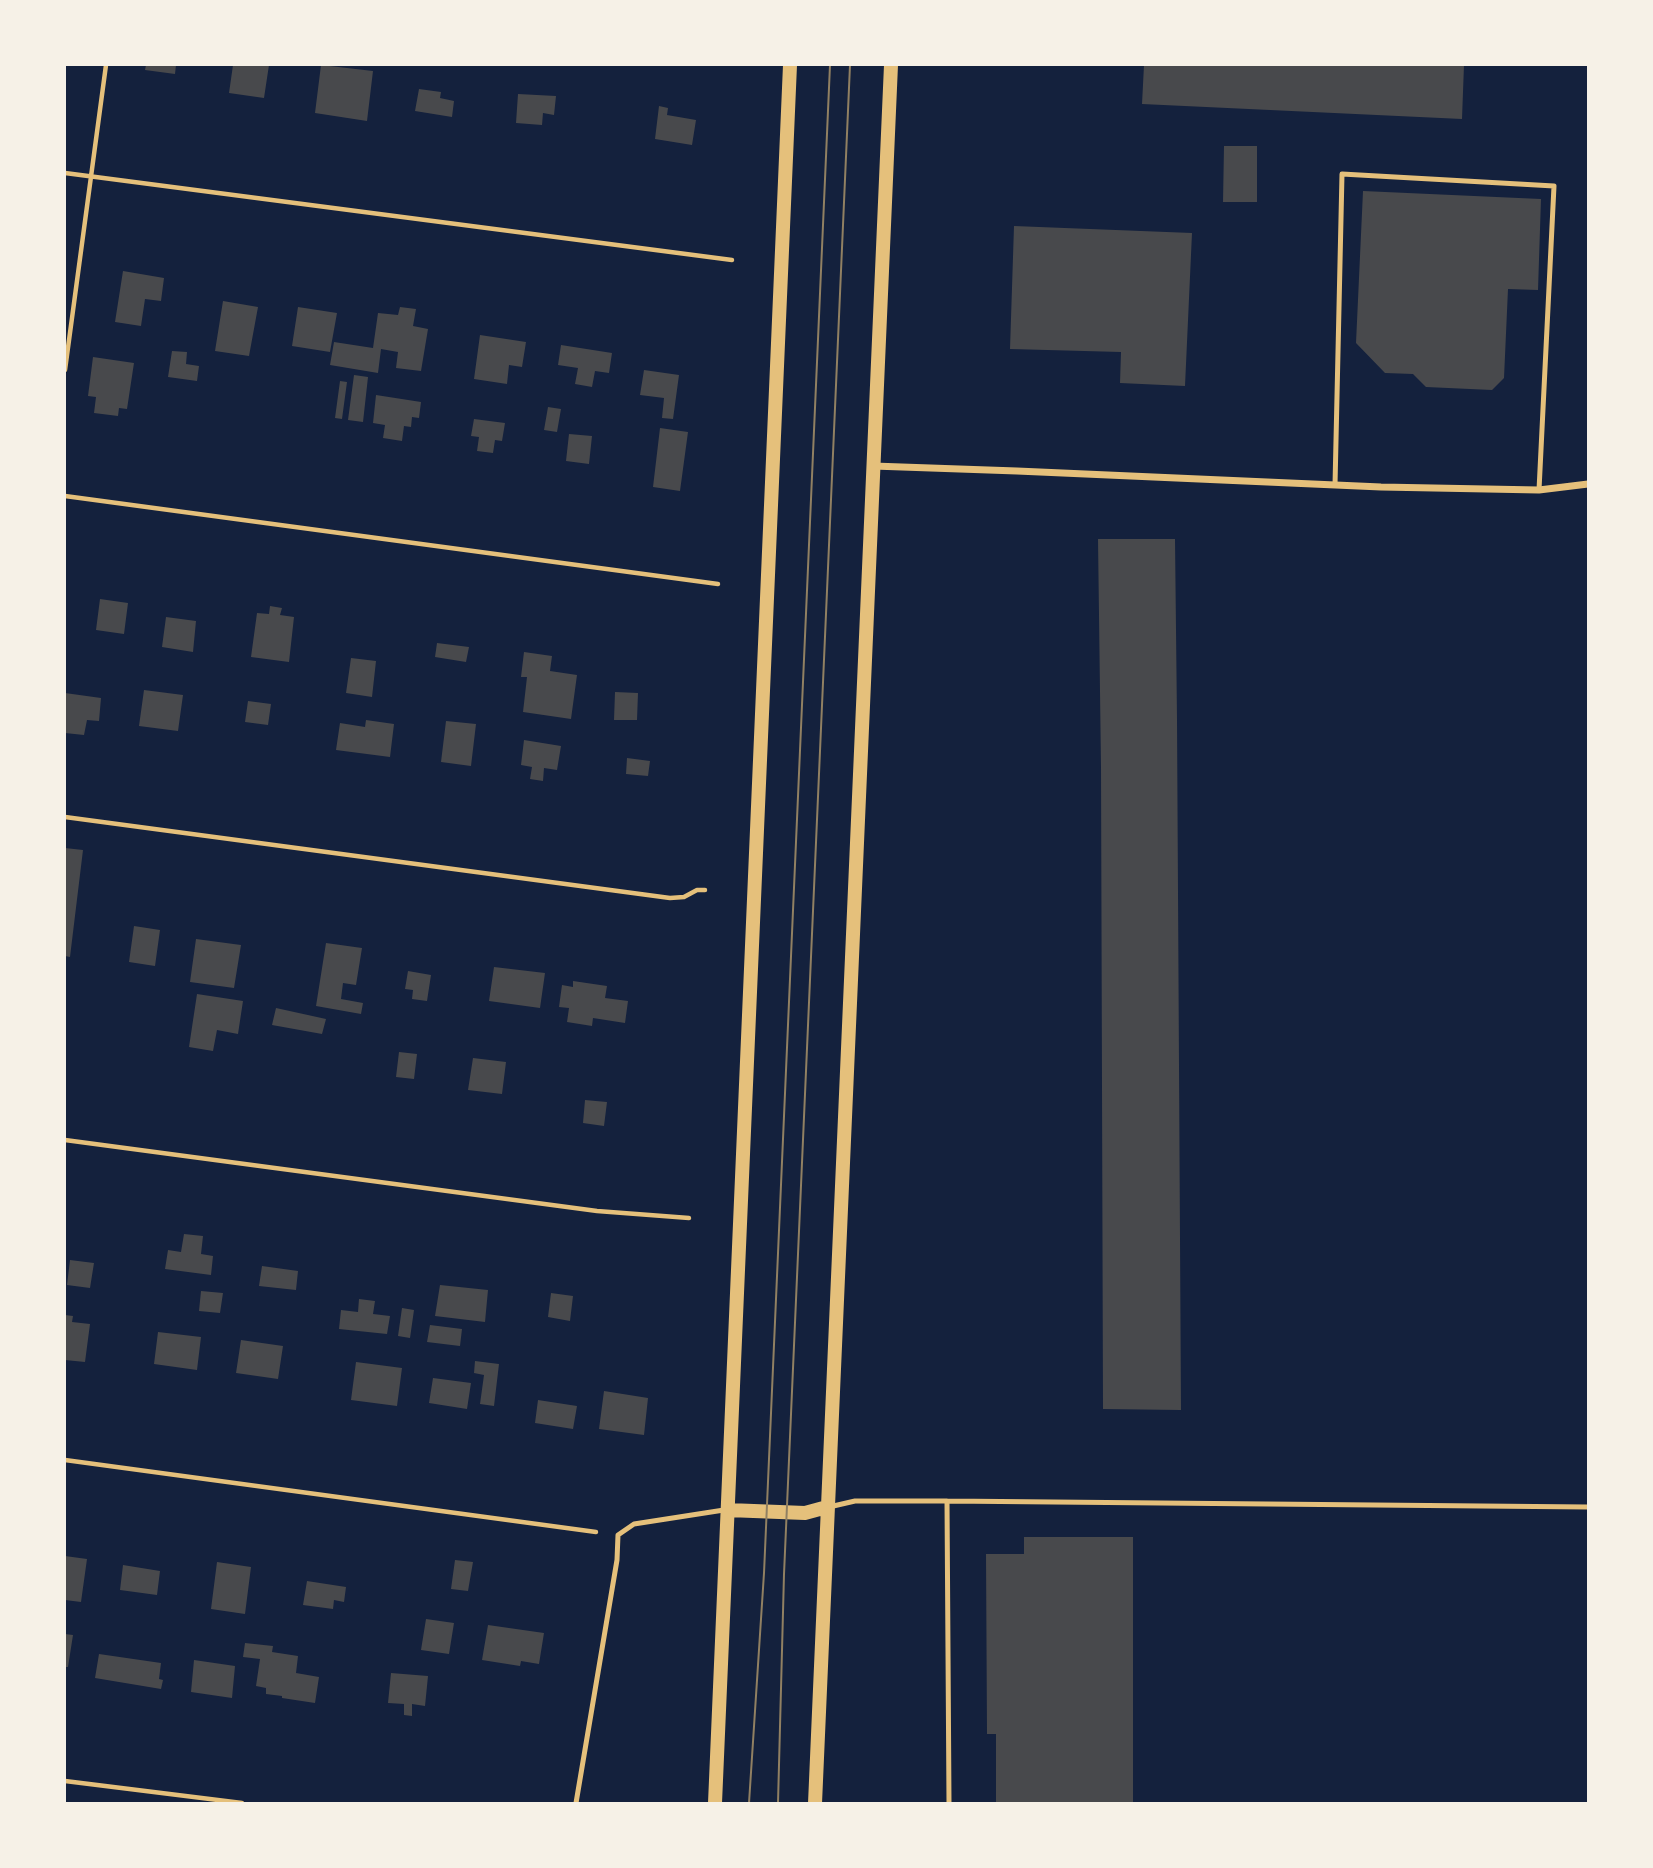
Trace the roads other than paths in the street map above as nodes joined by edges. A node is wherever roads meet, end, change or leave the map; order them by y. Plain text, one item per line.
1 (790, 65) edge
2 (891, 65) edge
3 (873, 466) junction
4 (1588, 484) edge
5 (1335, 485) junction
6 (1539, 490) junction
7 (947, 1501) junction
8 (827, 1507) junction
9 (1588, 1507) edge
10 (728, 1510) junction
11 (576, 1803) edge
12 (715, 1803) edge
13 (815, 1803) edge
14 (949, 1803) edge

1 - 10 main road
2 - 3 main road
3 - 5 street
3 - 8 main road
4 - 6 street
5 - 6 street
5 - 6 lane
7 - 8 lane
7 - 9 lane
7 - 14 lane
8 - 10 main road
8 - 13 main road
10 - 11 lane
10 - 12 main road

